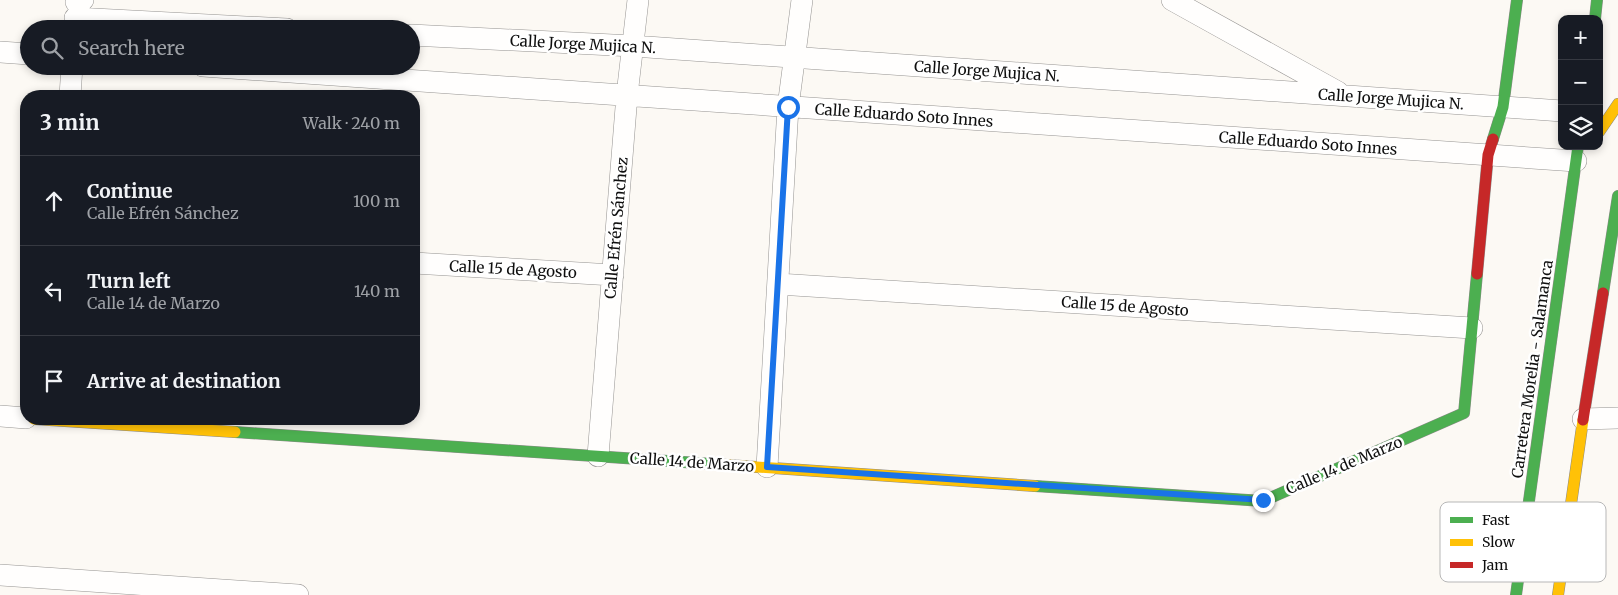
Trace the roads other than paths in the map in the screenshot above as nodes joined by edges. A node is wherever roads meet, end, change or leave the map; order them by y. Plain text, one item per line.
1 (638, 0) edge
2 (802, 0) edge
3 (1172, 0) edge
4 (1517, 0) edge
5 (1597, 0) edge
6 (77, 10) edge
7 (1595, 15) edge
8 (188, 20) edge
9 (420, 35) edge
10 (633, 46) junction
11 (0, 52) edge
12 (20, 53) edge
13 (794, 58) junction
14 (71, 75) edge
15 (330, 75) edge
16 (70, 90) edge
17 (627, 96) junction
18 (1344, 96) junction
19 (1618, 104) edge
20 (788, 107) junction
21 (1503, 107) junction
22 (1558, 111) edge
23 (1603, 126) edge
24 (1580, 151) edge
25 (1488, 155) junction
26 (1618, 196) edge
27 (420, 263) edge
28 (612, 275) junction
29 (778, 284) junction
30 (1472, 328) junction
31 (0, 416) edge
32 (20, 418) edge
33 (1618, 418) edge
34 (1583, 419) junction
35 (140, 425) edge
36 (598, 456) junction
37 (767, 467) junction
38 (1529, 502) edge
39 (1571, 502) edge
40 (0, 575) edge
41 (1518, 582) edge
42 (1560, 582) edge
43 (87, 588) edge
44 (230, 593) edge
45 (298, 595) edge
46 (1516, 595) edge
47 (1558, 595) edge

1 - 10 street, Calle Efrén Sánchez
2 - 13 street
3 - 18 street
4 - 21 street, Calle 14 de Marzo
5 - 7 street
6 - 8 street
9 - 10 street, Calle Jorge Mujica N.
10 - 13 street, Calle Jorge Mujica N.
10 - 17 street, Calle Efrén Sánchez
11 - 12 street
13 - 18 street, Calle Jorge Mujica N.
13 - 20 street
14 - 16 street
15 - 17 street, Calle Eduardo Soto Innes
17 - 20 street, Calle Eduardo Soto Innes
17 - 28 street, Calle Efrén Sánchez
18 - 21 street, Calle Jorge Mujica N.
19 - 23 street
20 - 25 street, Calle Eduardo Soto Innes
20 - 29 street
21 - 22 street, Calle Jorge Mujica N.
21 - 25 street, Calle 14 de Marzo
24 - 25 street, Calle Eduardo Soto Innes
24 - 38 street, Carretera Morelia - Salamanca
25 - 30 street, Calle 14 de Marzo
26 - 34 street
27 - 28 street, Calle 15 de Agosto
28 - 36 street, Calle Efrén Sánchez
29 - 30 street, Calle 15 de Agosto
29 - 37 street
30 - 37 street, Calle 14 de Marzo
31 - 32 street
33 - 34 street
34 - 39 street
35 - 36 street, Calle 14 de Marzo
36 - 37 street, Calle 14 de Marzo
40 - 43 street
41 - 46 street, Carretera Morelia - Salamanca
42 - 47 street
43 - 44 street
44 - 45 street

